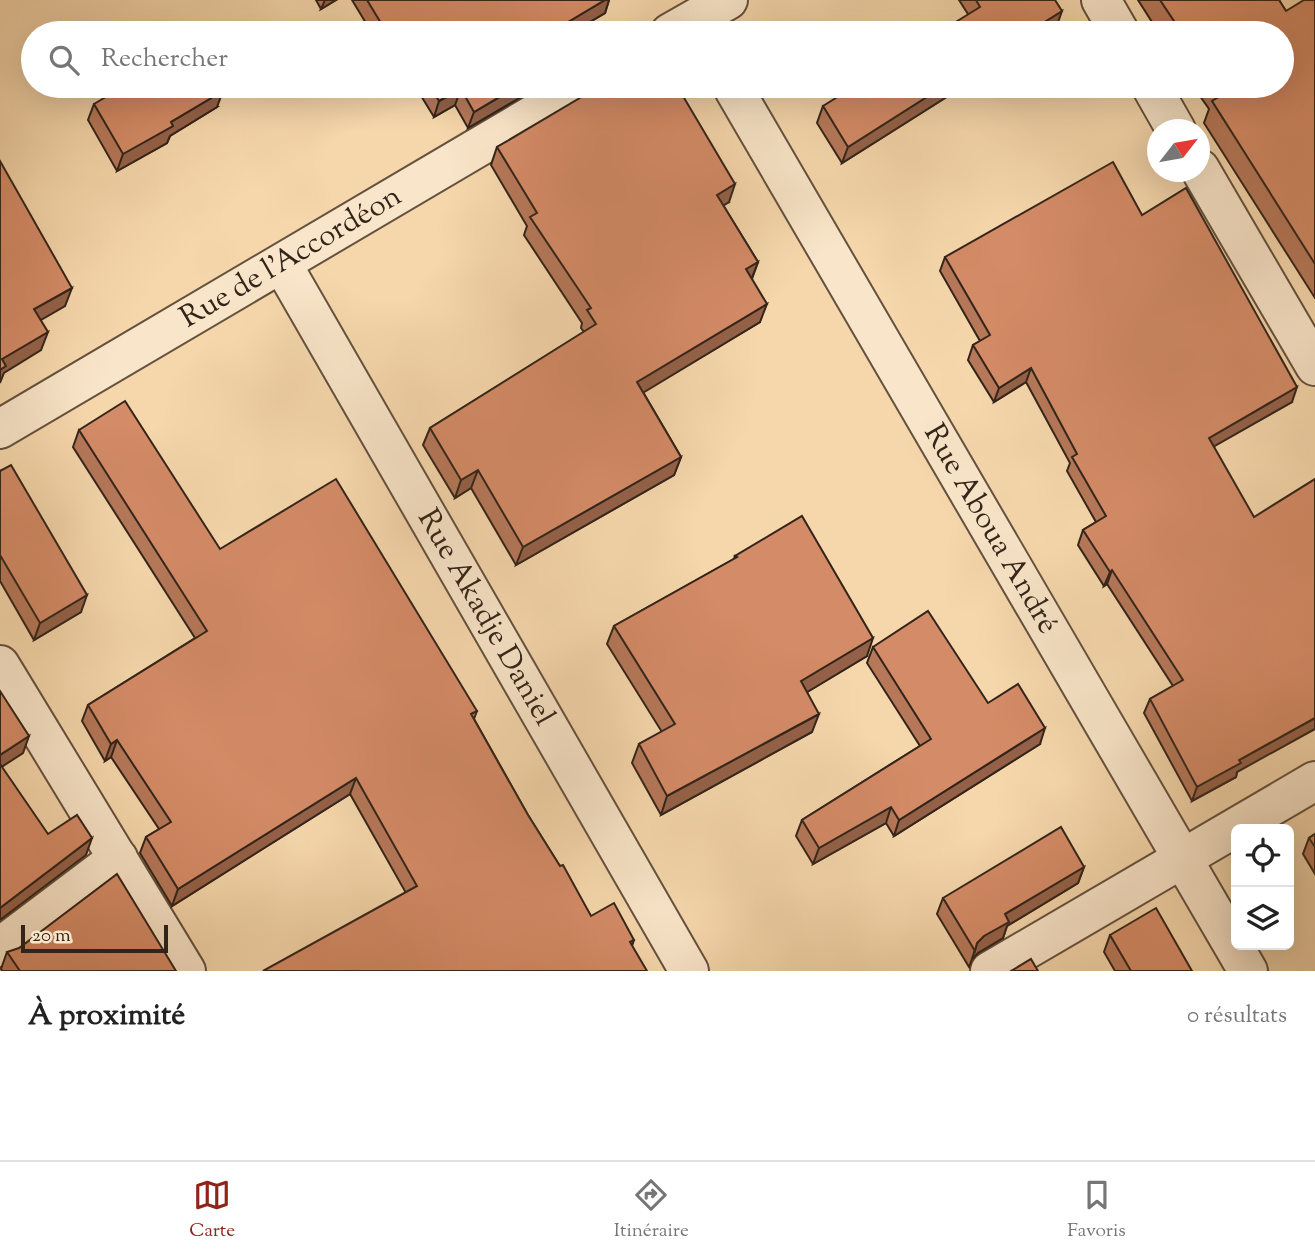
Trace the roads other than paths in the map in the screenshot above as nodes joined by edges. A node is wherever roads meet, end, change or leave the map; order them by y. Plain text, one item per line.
1 (728, 0) edge
2 (1101, 0) edge
3 (687, 21) edge
4 (1113, 21) edge
5 (562, 98) edge
6 (739, 98) edge
7 (1158, 98) edge
8 (1170, 119) edge
9 (1207, 182) edge
10 (282, 264) junction
11 (1315, 366) edge
12 (0, 429) edge
13 (0, 665) edge
14 (1315, 781) edge
15 (118, 858) junction
16 (1182, 858) junction
17 (0, 947) edge
18 (186, 971) edge
19 (689, 971) edge
20 (990, 971) edge
21 (1248, 971) edge

1 - 3 street
2 - 4 street
5 - 10 street, Rue de l'Accordéon
6 - 16 street, Rue Aboua André
7 - 8 street
9 - 11 street
10 - 12 street, Rue de l'Accordéon
10 - 19 street, Rue Akadje Daniel
13 - 15 street
14 - 16 street
15 - 17 street
15 - 18 street
16 - 20 street
16 - 21 street, Rue Aboua André

